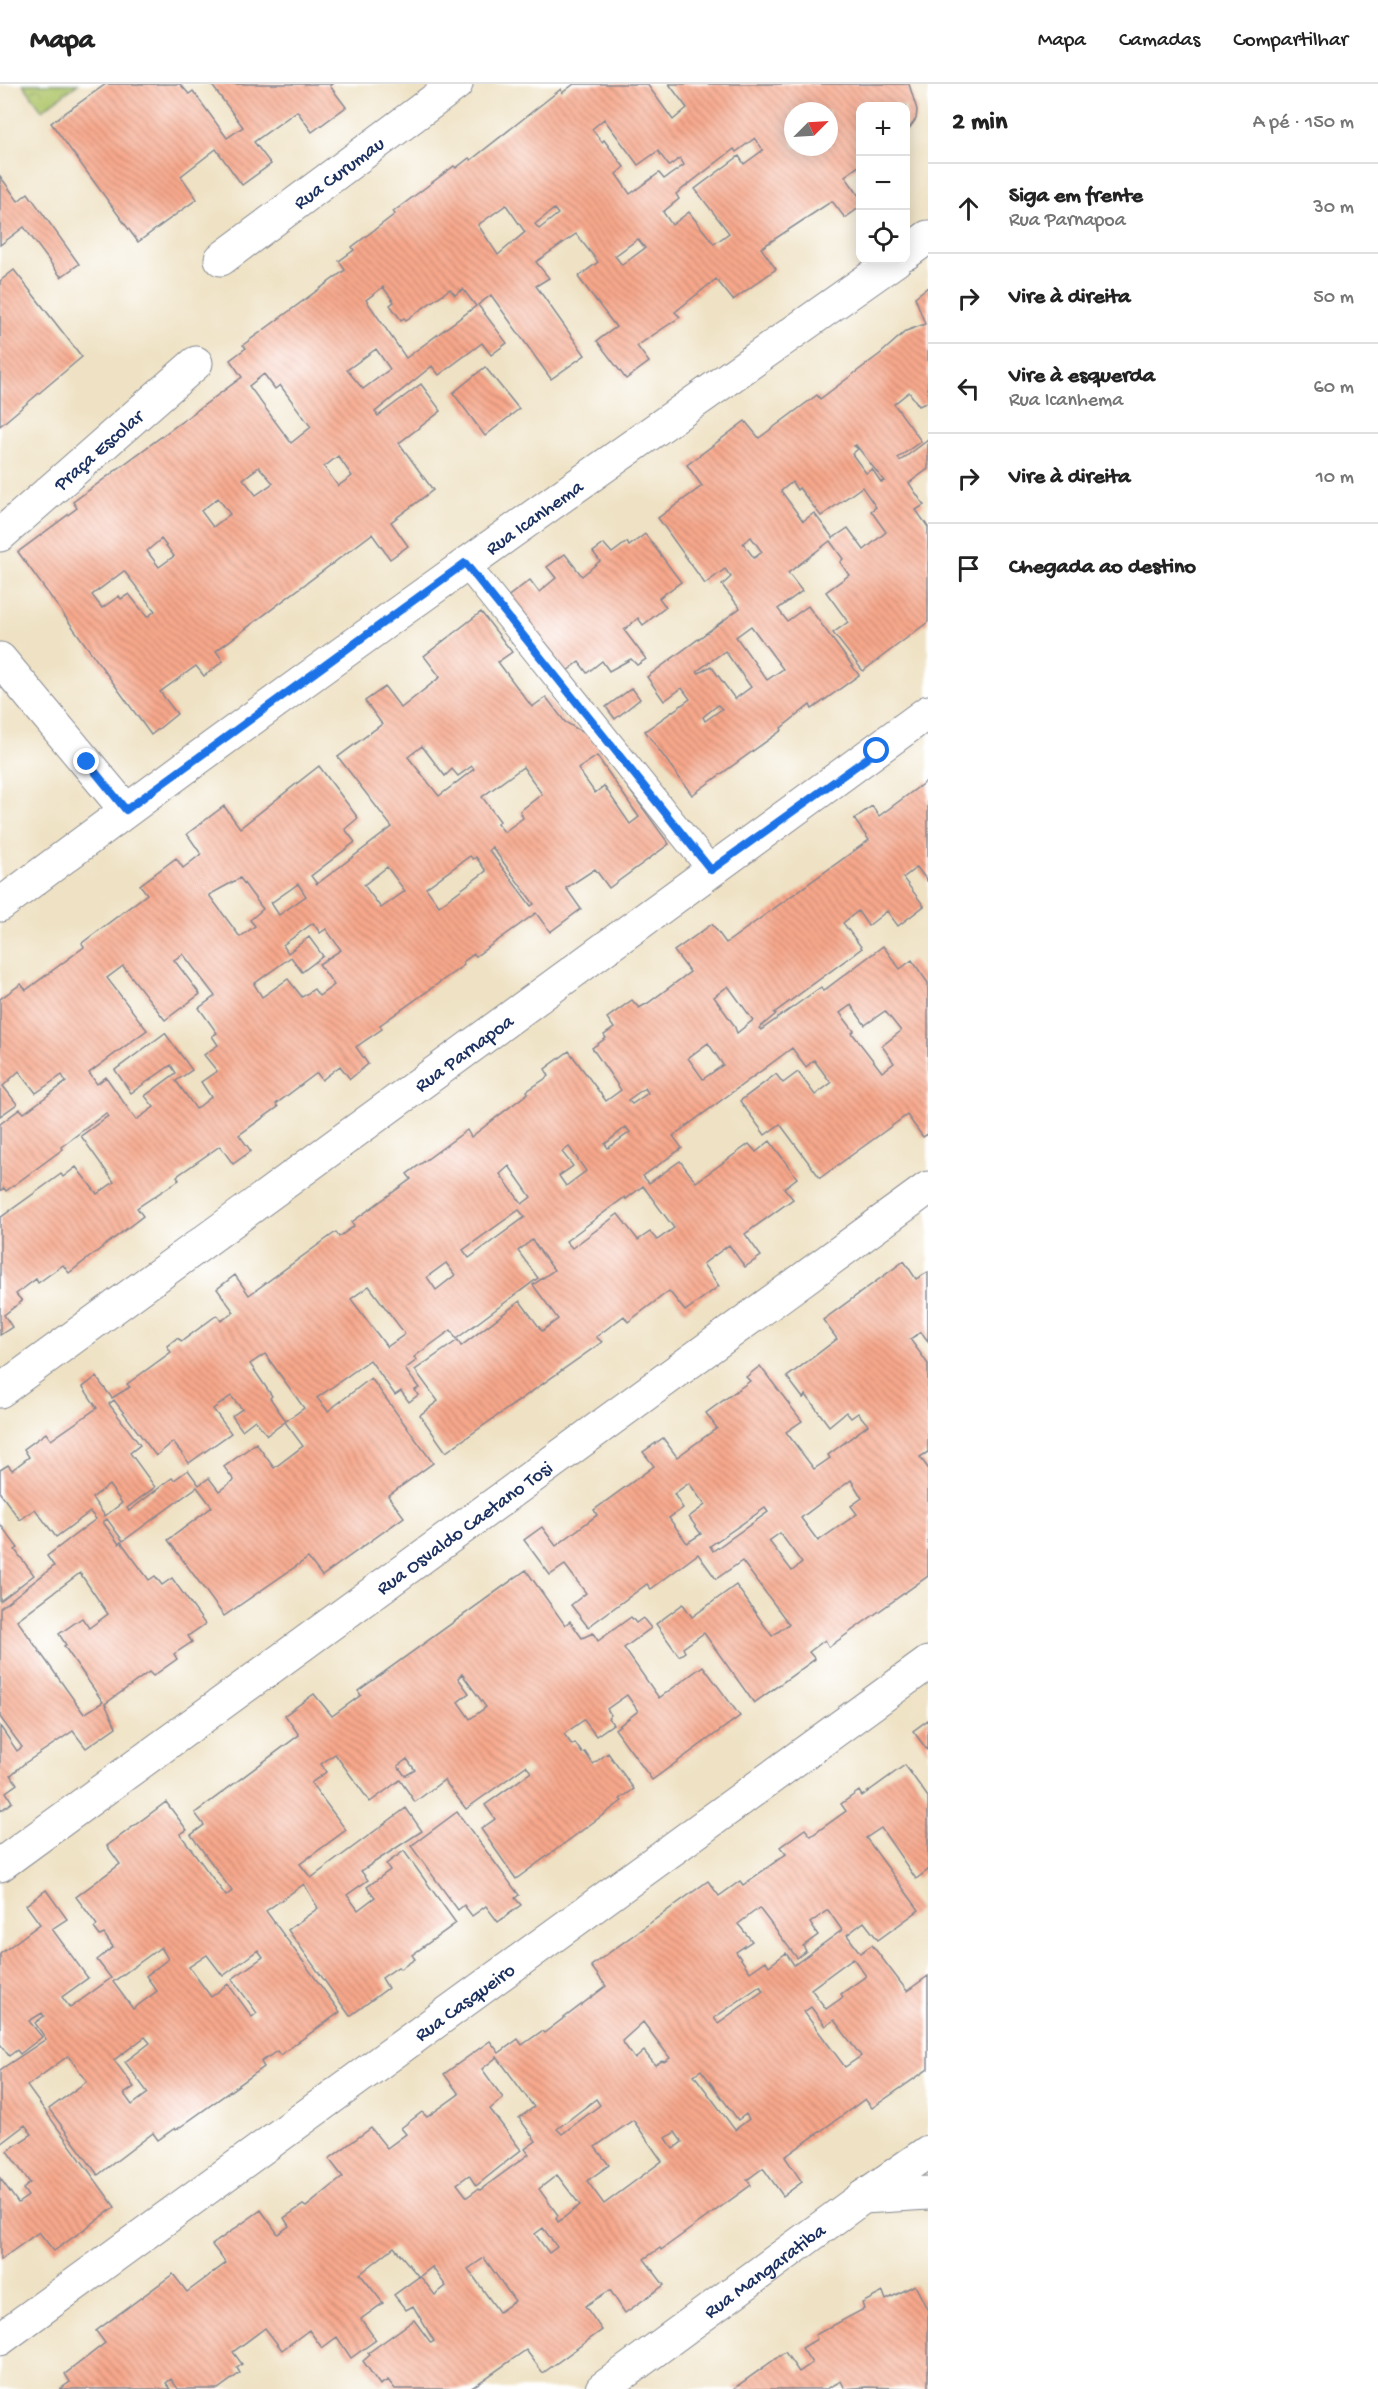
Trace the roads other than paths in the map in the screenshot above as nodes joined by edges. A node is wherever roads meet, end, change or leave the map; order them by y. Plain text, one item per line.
1 (456, 84) edge
2 (928, 237) edge
3 (910, 250) edge
4 (221, 259) dead end
5 (890, 264) edge
6 (196, 363) dead end
7 (0, 535) edge
8 (465, 563) junction
9 (0, 659) edge
10 (928, 712) edge
11 (126, 810) junction
12 (711, 870) junction
13 (0, 905) edge
14 (928, 1188) edge
15 (0, 1391) edge
16 (928, 1663) edge
17 (0, 1865) edge
18 (928, 2152) edge
19 (928, 2193) edge
20 (863, 2197) junction
21 (0, 2339) edge
22 (602, 2389) edge

1 - 4 street, Rua Curumau
2 - 3 street
5 - 8 street, Rua Icanhema
6 - 7 street, Praça Escolar
8 - 11 street, Rua Icanhema
8 - 12 lane
9 - 11 street
10 - 12 street, Rua Parnapoa
11 - 13 street, Rua Icanhema
12 - 15 street, Rua Parnapoa
14 - 17 street, Rua Osvaldo Caetano Tosi
16 - 21 street, Rua Casqueiro
18 - 20 street, Rua Mangaratiba
19 - 20 street
20 - 22 street, Rua Mangaratiba

